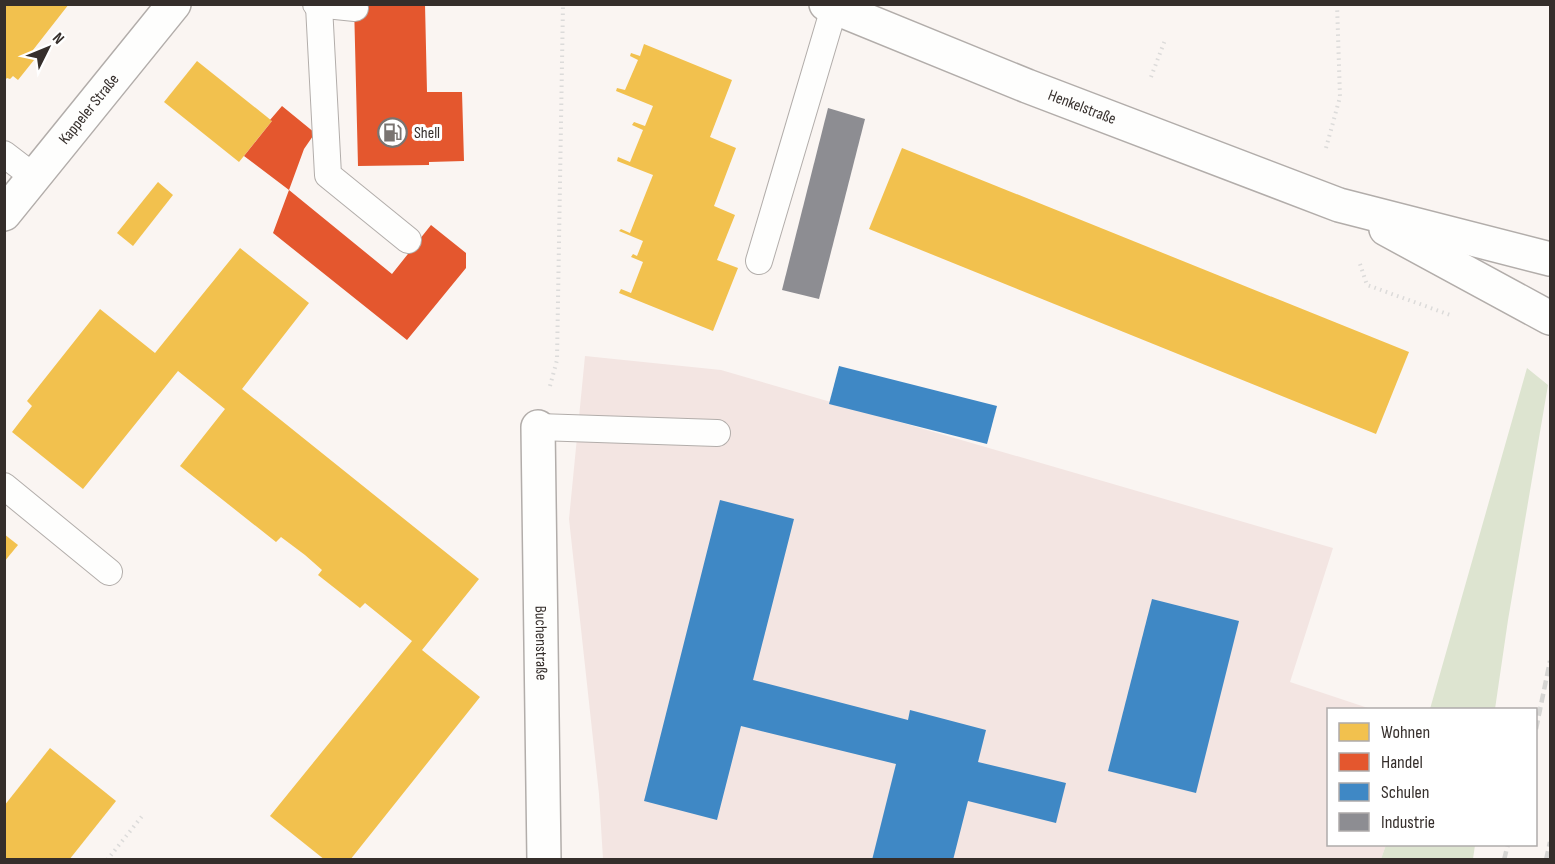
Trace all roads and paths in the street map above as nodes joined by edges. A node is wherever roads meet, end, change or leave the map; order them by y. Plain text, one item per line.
1 (174, 4) edge
2 (563, 4) edge
3 (1337, 4) edge
4 (317, 5) edge
5 (830, 6) edge
6 (354, 8) dead end
7 (1165, 40) dead end
8 (1151, 77) dead end
9 (1326, 148) dead end
10 (4, 154) edge
11 (34, 177) junction
12 (1339, 205) junction
13 (4, 214) edge
14 (408, 240) dead end
15 (1551, 259) edge
16 (759, 261) dead end
17 (1551, 318) edge
18 (538, 427) junction
19 (717, 433) dead end
20 (4, 486) edge
21 (109, 572) dead end
22 (143, 815) dead end
23 (107, 860) edge
24 (544, 860) edge

1 - 11 street, Kappeler Straße
2 - 18 path
3 - 9 path
4 - 6 lane
4 - 14 lane
5 - 12 street, Henkelstraße
5 - 16 lane
7 - 8 path
10 - 11 lane
11 - 13 street, Kappeler Straße
12 - 15 street, Henkelstraße
12 - 17 street, Henkelstraße
18 - 19 lane
18 - 24 street, Buchenstraße
20 - 21 lane
22 - 23 path

